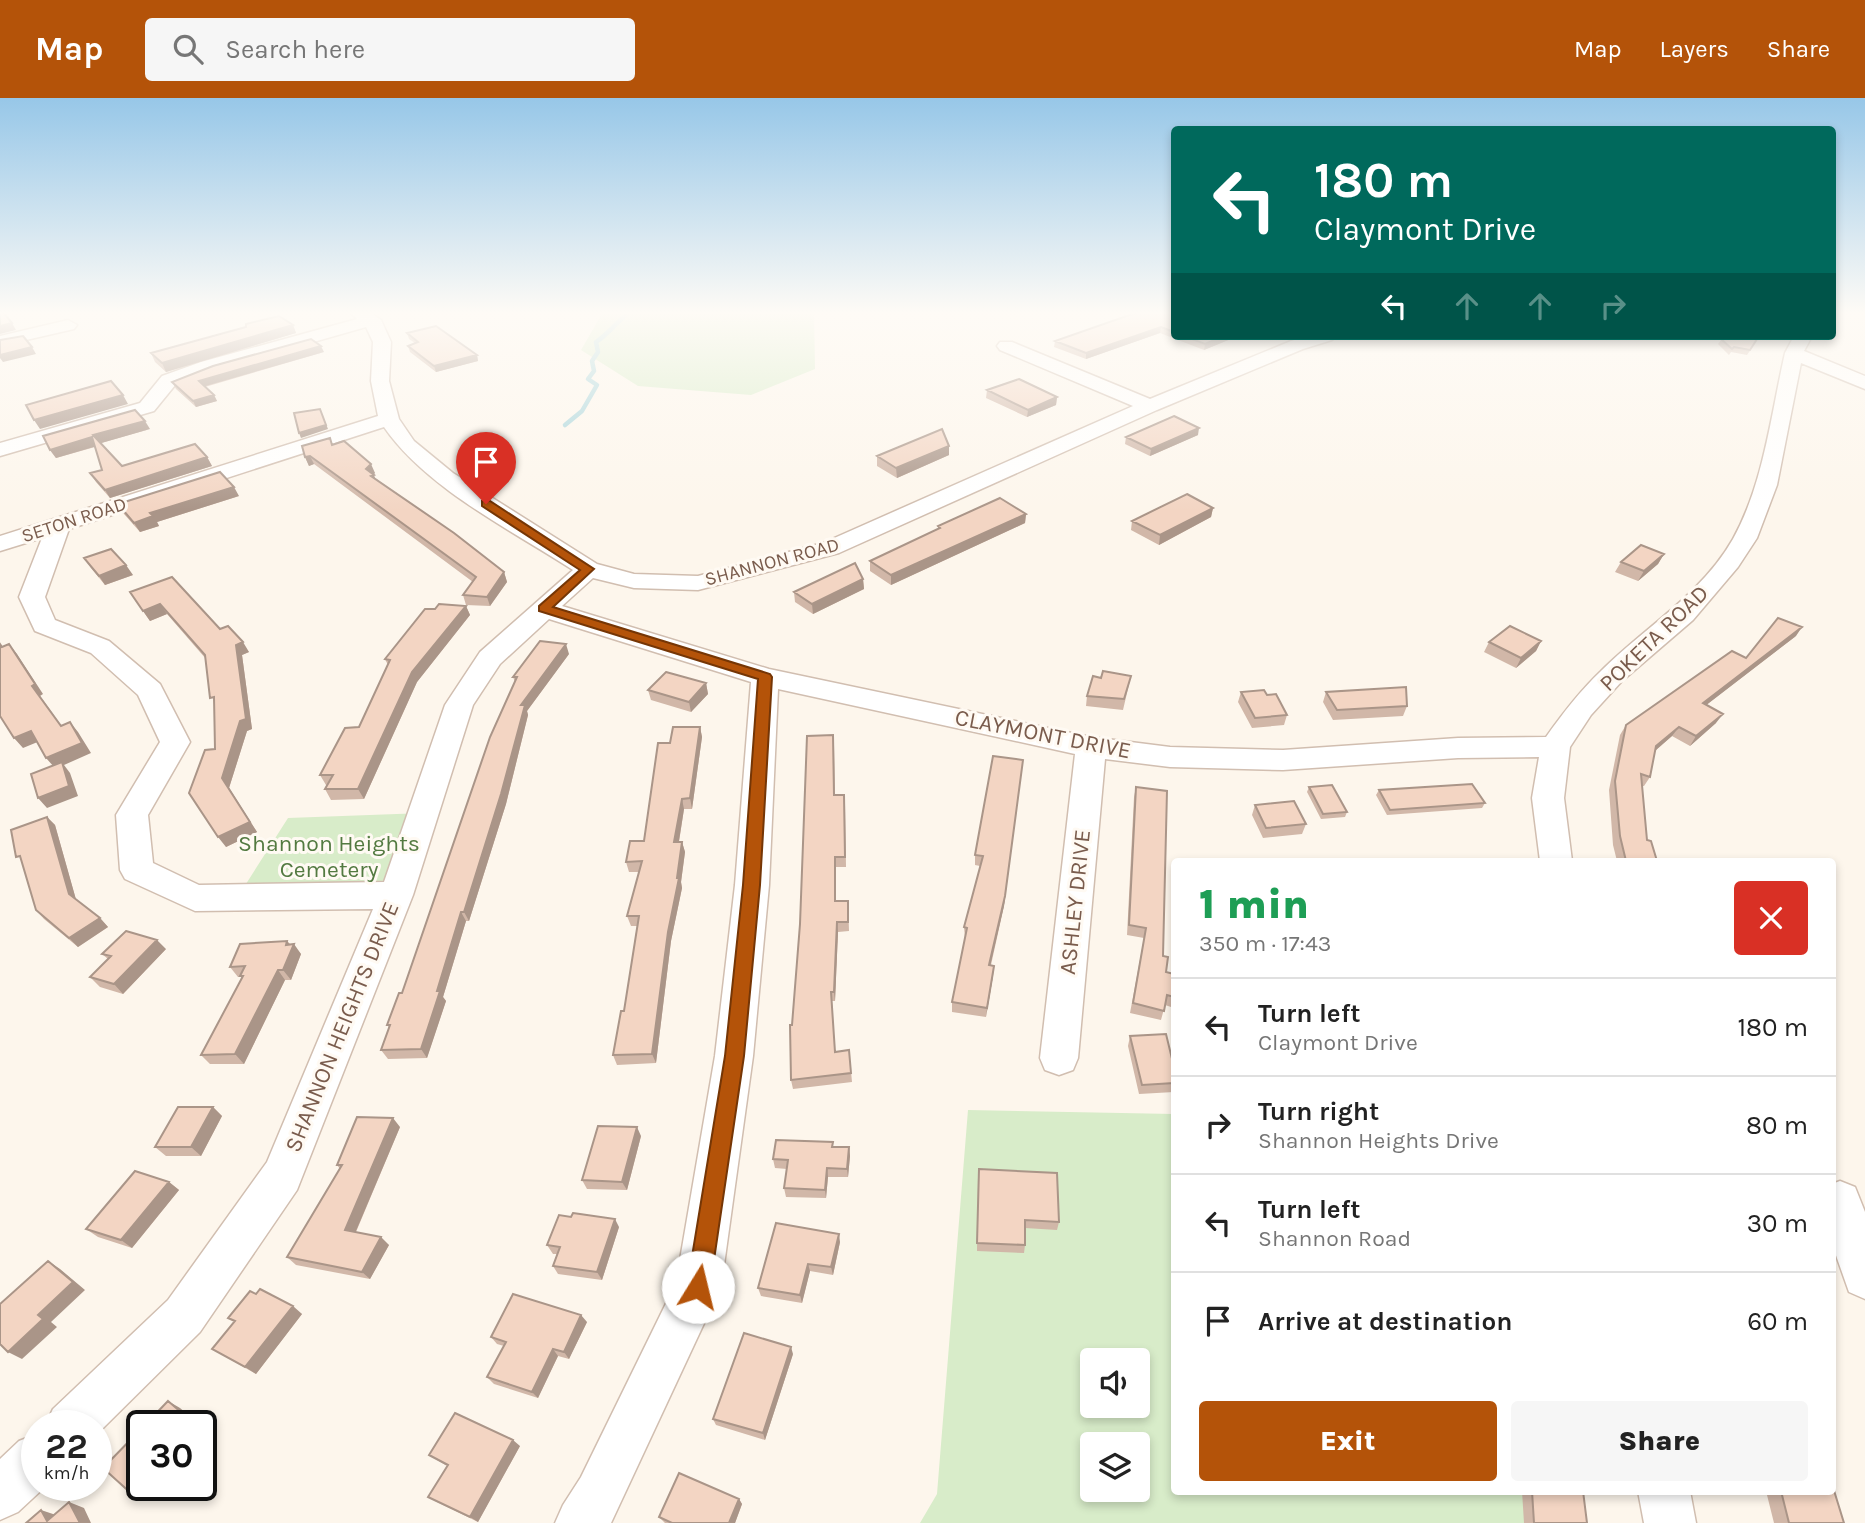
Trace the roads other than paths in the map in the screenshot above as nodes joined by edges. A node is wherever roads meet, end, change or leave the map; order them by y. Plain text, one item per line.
1 (173, 378) edge
2 (380, 378) edge
3 (1084, 378) edge
4 (1216, 378) edge
5 (1790, 378) edge
6 (1150, 406) junction
7 (389, 419) junction
8 (0, 450) edge
9 (59, 524) junction
10 (0, 544) edge
11 (588, 569) junction
12 (544, 609) junction
13 (765, 677) junction
14 (1091, 747) junction
15 (1555, 747) junction
16 (1556, 858) edge
17 (396, 895) junction
18 (1059, 1058) dead end
19 (1846, 1203) edge
20 (1865, 1276) edge
21 (87, 1410) edge
22 (21, 1474) edge
23 (0, 1494) edge
24 (1665, 1495) edge
25 (581, 1523) edge
26 (1670, 1523) edge

1 - 8 street
2 - 7 street, SHANNON ROAD
3 - 6 street
4 - 6 street, SHANNON ROAD
5 - 15 street, POKETA ROAD
6 - 11 street, SHANNON ROAD
7 - 9 street, SETON ROAD
7 - 11 street, SHANNON ROAD
9 - 10 street, SETON ROAD
9 - 17 street
11 - 12 street, SHANNON HEIGHTS DRIVE
12 - 13 street, CLAYMONT DRIVE
12 - 17 street, SHANNON HEIGHTS DRIVE
13 - 14 street, CLAYMONT DRIVE
13 - 25 street
14 - 15 street, CLAYMONT DRIVE
14 - 18 street, ASHLEY DRIVE
15 - 16 street, POKETA ROAD
17 - 21 street, SHANNON HEIGHTS DRIVE
19 - 20 street
22 - 23 street
24 - 26 street

